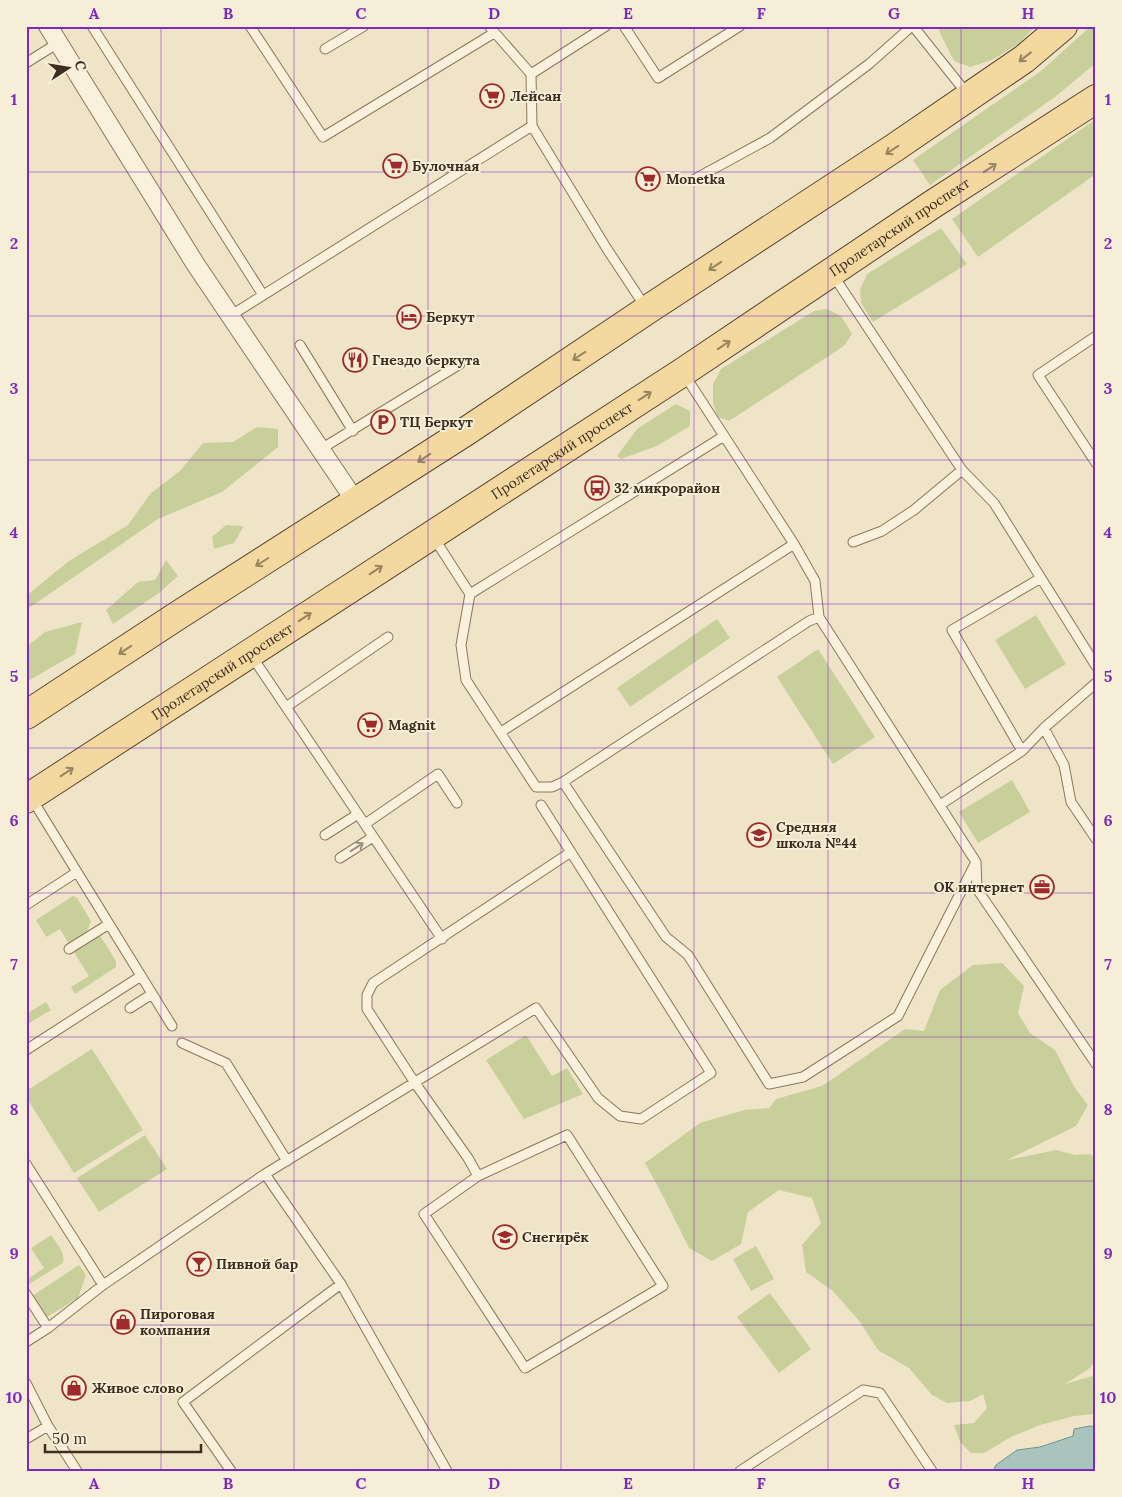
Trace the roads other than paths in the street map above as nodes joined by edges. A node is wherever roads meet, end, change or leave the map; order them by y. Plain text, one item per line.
1 (48, 26) edge
2 (92, 26) edge
3 (250, 26) edge
4 (364, 26) edge
5 (606, 26) edge
6 (624, 26) edge
7 (740, 26) edge
8 (912, 26) edge
9 (1063, 26) edge
10 (492, 30) edge
11 (58, 43) junction
12 (326, 49) dead end
13 (26, 63) edge
14 (530, 74) junction
15 (970, 97) junction
16 (1096, 99) edge
17 (532, 126) junction
18 (694, 180) dead end
19 (831, 273) junction
20 (264, 295) junction
21 (647, 310) junction
22 (230, 316) junction
23 (1096, 336) edge
24 (300, 345) dead end
25 (460, 364) dead end
26 (683, 372) junction
27 (353, 431) junction
28 (724, 436) junction
29 (321, 449) junction
30 (1096, 463) edge
31 (962, 470) junction
32 (356, 502) junction
33 (432, 534) junction
34 (853, 542) dead end
35 (794, 544) junction
36 (1041, 578) junction
37 (470, 594) junction
38 (819, 617) junction
39 (388, 637) dead end
40 (250, 653) junction
41 (1096, 666) edge
42 (1096, 683) edge
43 (286, 707) junction
44 (26, 715) edge
45 (1044, 728) junction
46 (501, 732) junction
47 (1022, 751) junction
48 (563, 782) junction
49 (28, 798) edge
50 (457, 803) dead end
51 (940, 804) junction
52 (541, 806) dead end
53 (358, 814) junction
54 (365, 824) junction
55 (326, 835) dead end
56 (373, 837) junction
57 (1096, 839) edge
58 (571, 852) junction
59 (340, 858) dead end
60 (976, 862) junction
61 (77, 872) junction
62 (26, 905) edge
63 (109, 924) junction
64 (442, 939) junction
65 (70, 950) dead end
66 (141, 976) junction
67 (152, 994) junction
68 (130, 1008) dead end
69 (172, 1026) dead end
70 (182, 1043) dead end
71 (26, 1050) edge
72 (1096, 1064) edge
73 (414, 1082) junction
74 (287, 1161) junction
75 (26, 1164) edge
76 (265, 1174) junction
77 (478, 1176) junction
78 (341, 1284) junction
79 (104, 1285) junction
80 (26, 1294) edge
81 (48, 1328) junction
82 (26, 1342) edge
83 (26, 1383) edge
84 (48, 1426) junction
85 (26, 1439) edge
86 (77, 1471) edge
87 (231, 1471) edge
88 (447, 1471) edge
89 (740, 1471) edge
90 (932, 1471) edge

1 - 11 street
2 - 20 lane
3 - 10 lane
4 - 12 lane
5 - 14 lane
6 - 7 lane
8 - 15 lane
8 - 18 lane
9 -> 15 main road
10 - 14 lane
11 - 13 lane
11 - 22 street
14 - 17 lane
15 -> 21 main road
19 -> 16 main road, Пролетарский проспект
17 - 20 lane
17 - 21 lane
26 -> 19 main road, Пролетарский проспект
19 - 31 lane
20 - 22 lane
21 -> 32 main road
22 - 29 street
23 - 30 lane
24 - 27 lane
25 - 27 lane
26 - 28 lane
33 -> 26 main road, Пролетарский проспект
27 - 29 lane
28 - 35 lane
28 - 37 lane
29 - 32 street
31 - 34 lane
31 - 36 lane
32 -> 44 main road
33 - 37 lane
40 -> 33 main road, Пролетарский проспект
35 - 38 lane
35 - 46 lane
36 - 41 lane
36 - 47 lane
37 - 46 lane
38 - 48 lane
38 - 51 lane
39 - 43 lane
40 - 43 lane
49 -> 40 main road, Пролетарский проспект
42 - 45 lane
43 - 53 lane
45 - 47 lane
45 - 57 lane
46 - 48 lane
47 - 51 lane
48 - 60 lane
49 - 61 lane
50 - 54 lane
51 - 60 lane
52 - 58 lane
53 - 54 lane
53 - 55 lane
54 - 56 lane
59 -> 56 lane
56 - 64 lane
58 - 64 lane
58 - 73 lane
60 - 72 lane
61 - 62 lane
61 - 63 lane
63 - 65 lane
63 - 66 lane
64 - 73 lane
66 - 67 lane
66 - 71 lane
67 - 68 lane
67 - 69 lane
70 - 74 lane
73 - 74 lane
73 - 77 lane
74 - 76 lane
75 - 79 lane
76 - 78 lane
76 - 79 lane
77 - 77 lane
78 - 87 lane
78 - 88 lane
79 - 81 lane
80 - 81 lane
81 - 82 lane
83 - 84 lane
84 - 85 lane
84 - 86 lane
89 - 90 lane

